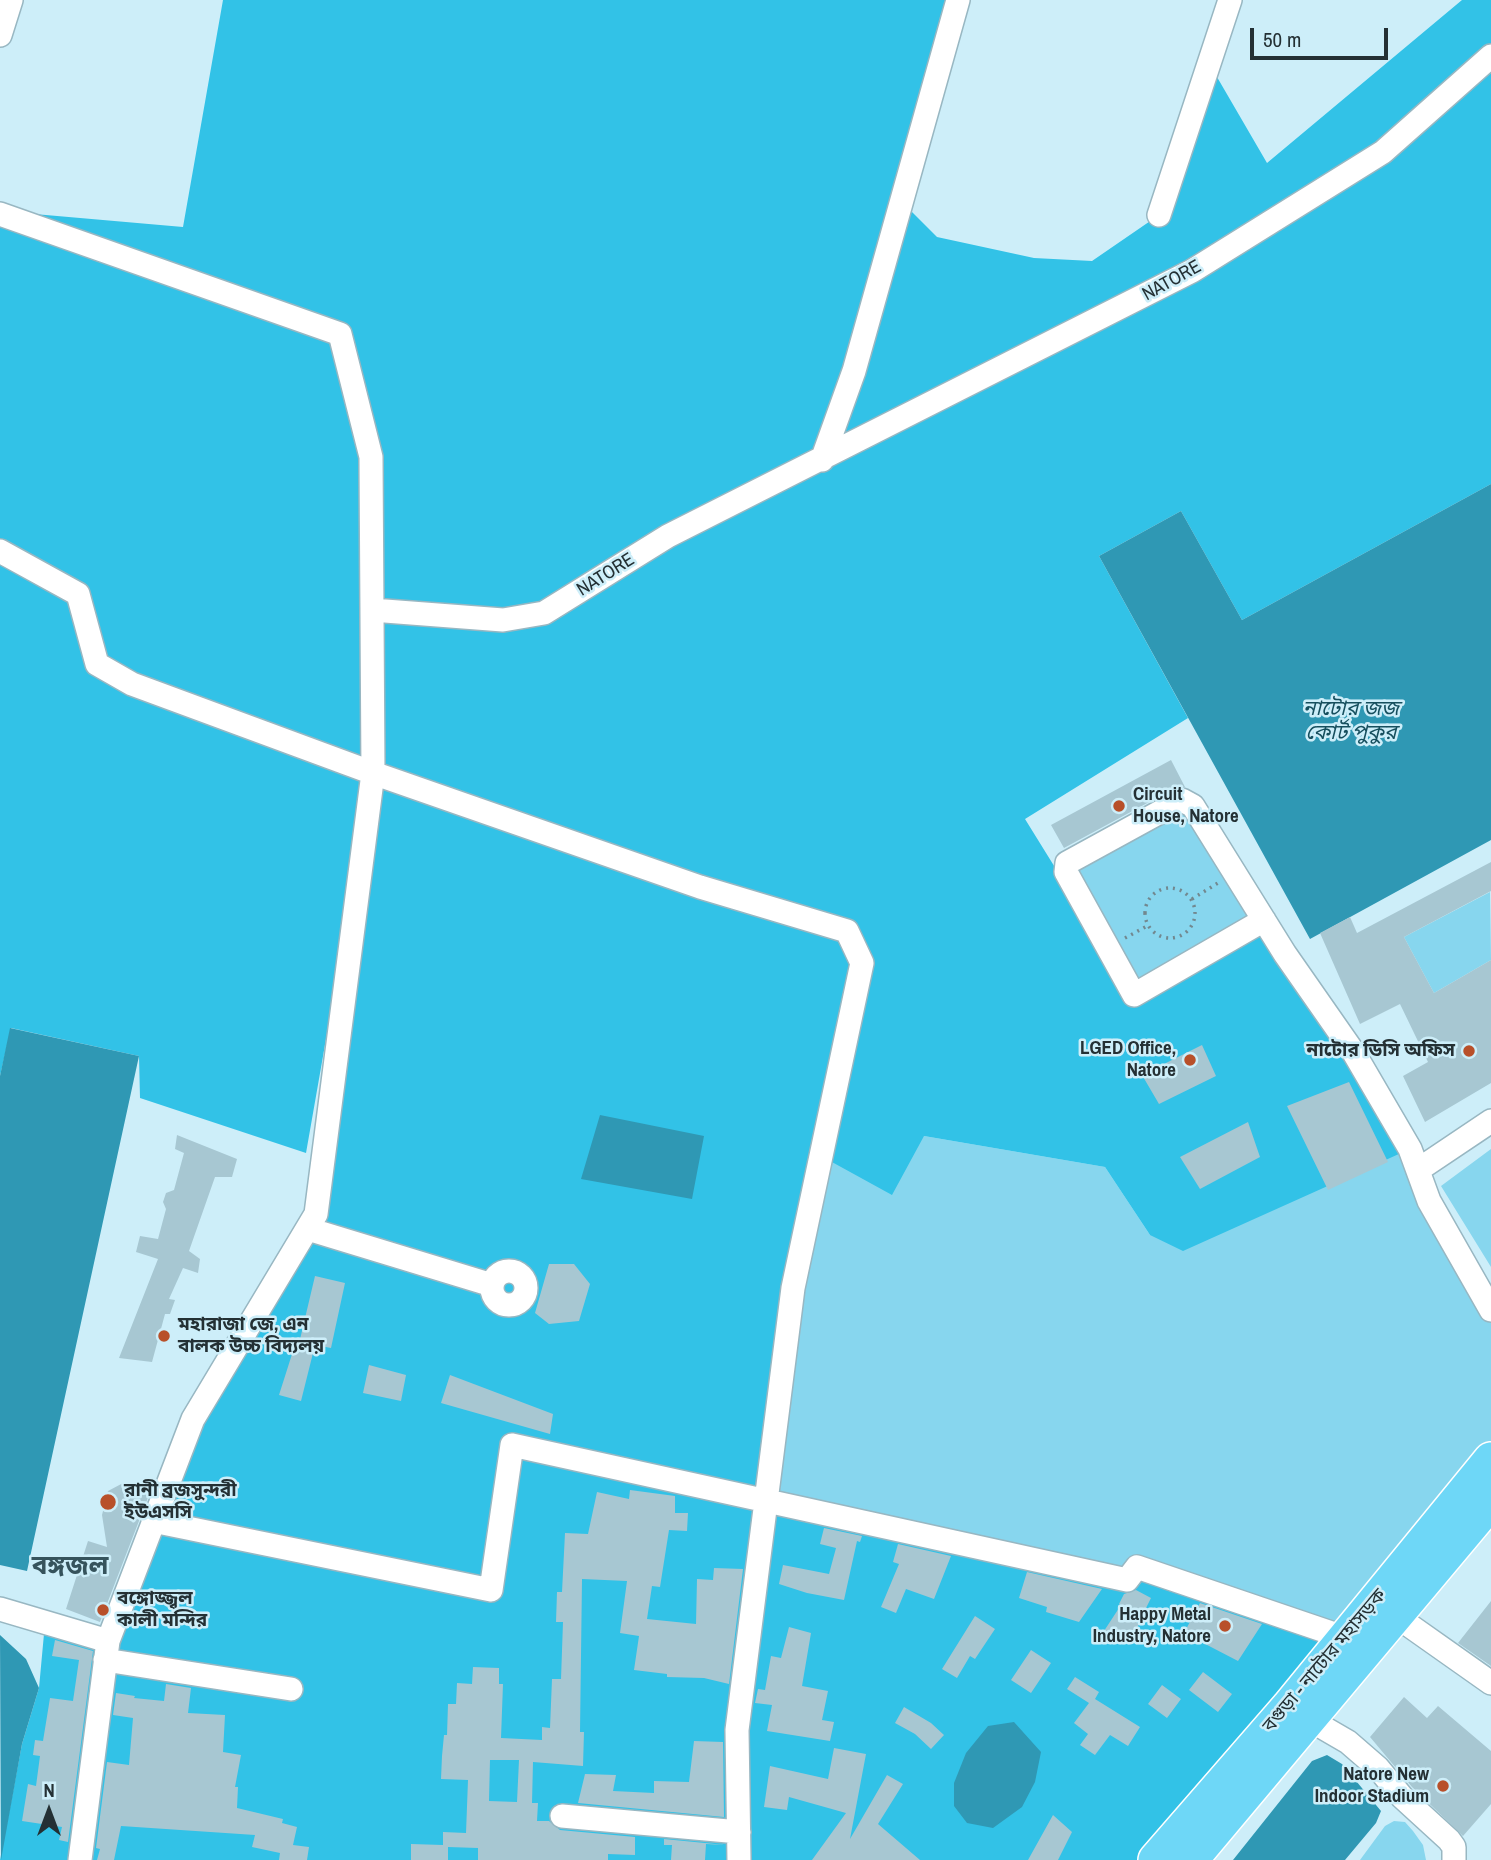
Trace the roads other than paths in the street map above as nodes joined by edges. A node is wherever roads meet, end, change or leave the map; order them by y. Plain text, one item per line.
1 (11, 0) edge
2 (958, 0) edge
3 (1230, 0) edge
4 (0, 35) edge
5 (1491, 56) edge
6 (0, 214) edge
7 (1159, 215) dead end
8 (822, 460) junction
9 (0, 551) edge
10 (372, 610) junction
11 (373, 773) junction
12 (1264, 920) junction
13 (1491, 1121) edge
14 (1418, 1170) junction
15 (307, 1228) junction
16 (492, 1285) dead end
17 (1491, 1310) edge
18 (1491, 1460) edge
19 (768, 1501) junction
20 (1491, 1501) edge
21 (153, 1521) junction
22 (0, 1609) edge
23 (1396, 1616) junction
24 (1346, 1637) junction
25 (106, 1651) junction
26 (1491, 1683) edge
27 (291, 1689) dead end
28 (1299, 1714) junction
29 (562, 1816) dead end
30 (739, 1832) junction
31 (80, 1860) edge
32 (739, 1860) edge
33 (1156, 1860) edge
34 (1190, 1860) edge
35 (1454, 1860) edge

1 - 4 street
2 - 8 street
3 - 7 street
5 - 8 street, NATORE
6 - 10 street
8 - 10 street, NATORE
9 - 11 street
10 - 11 street
11 - 15 street
11 - 19 street
12 - 12 street
12 - 14 street
13 - 14 street
14 - 17 street
15 - 16 street
15 - 21 street
18 - 24 highway, বগুড়া - নাটোর মহাসড়ক
19 - 21 street
19 - 24 street
19 - 30 street
20 - 23 highway, বগুড়া - নাটোর মহাসড়ক
21 - 25 street
22 - 25 street
23 - 26 street
23 - 28 highway, বগুড়া - নাটোর মহাসড়ক
24 - 28 highway, বগুড়া - নাটোর মহাসড়ক
25 - 27 street
25 - 31 street
28 - 33 highway, বগুড়া - নাটোর মহাসড়ক
28 - 34 highway, বগুড়া - নাটোর মহাসড়ক
28 - 35 street
29 - 30 street
30 - 32 street

